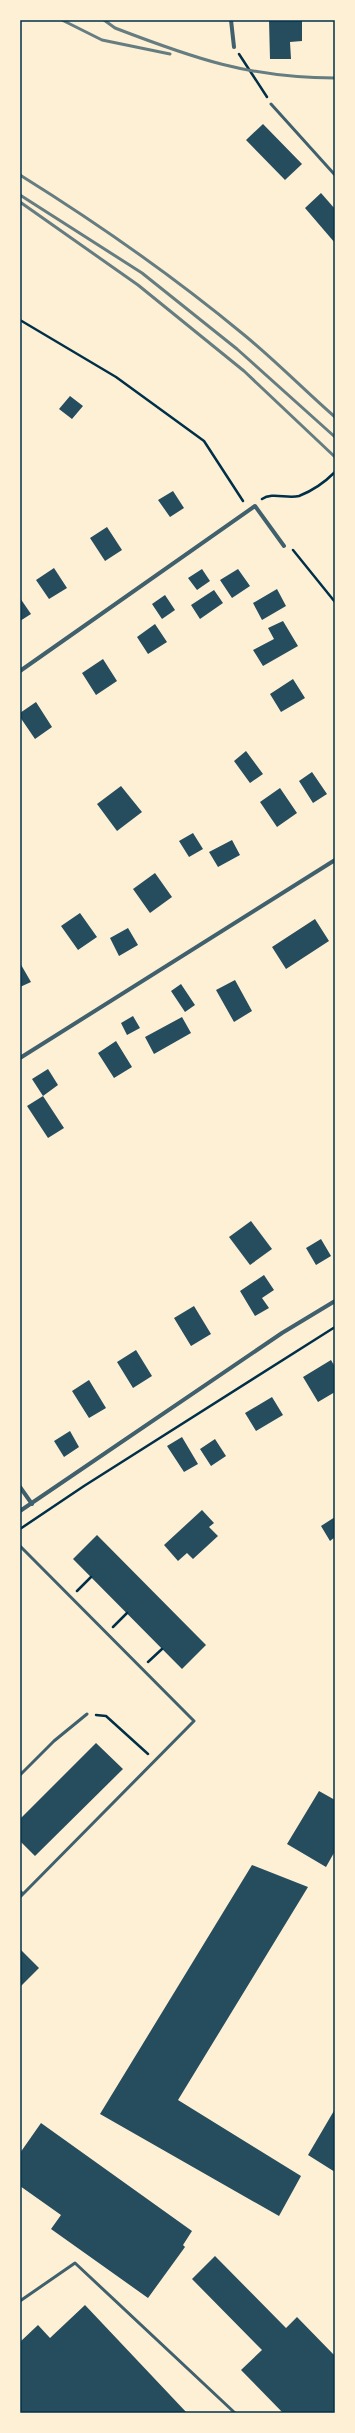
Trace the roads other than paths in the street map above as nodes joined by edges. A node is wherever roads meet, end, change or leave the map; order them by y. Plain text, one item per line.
1 (231, 20) edge
2 (234, 47) road end
3 (271, 104) road end
4 (335, 175) edge
5 (284, 546) road end
6 (20, 671) edge
7 (335, 860) edge
8 (20, 1058) edge
9 (335, 1301) edge
10 (20, 1487) edge
11 (32, 1504) junction
12 (20, 1512) edge
13 (20, 1546) edge
14 (87, 1714) road end
15 (20, 1775) edge
16 (20, 1891) edge
17 (23, 1894) junction
18 (20, 1897) edge
19 (20, 2301) edge
20 (235, 2413) edge

1 - 2 street
3 - 4 lane
5 - 6 street
7 - 8 street
9 - 11 street
10 - 11 street
11 - 12 street
13 - 17 lane
14 - 15 lane
16 - 17 lane
17 - 18 lane
19 - 20 lane

